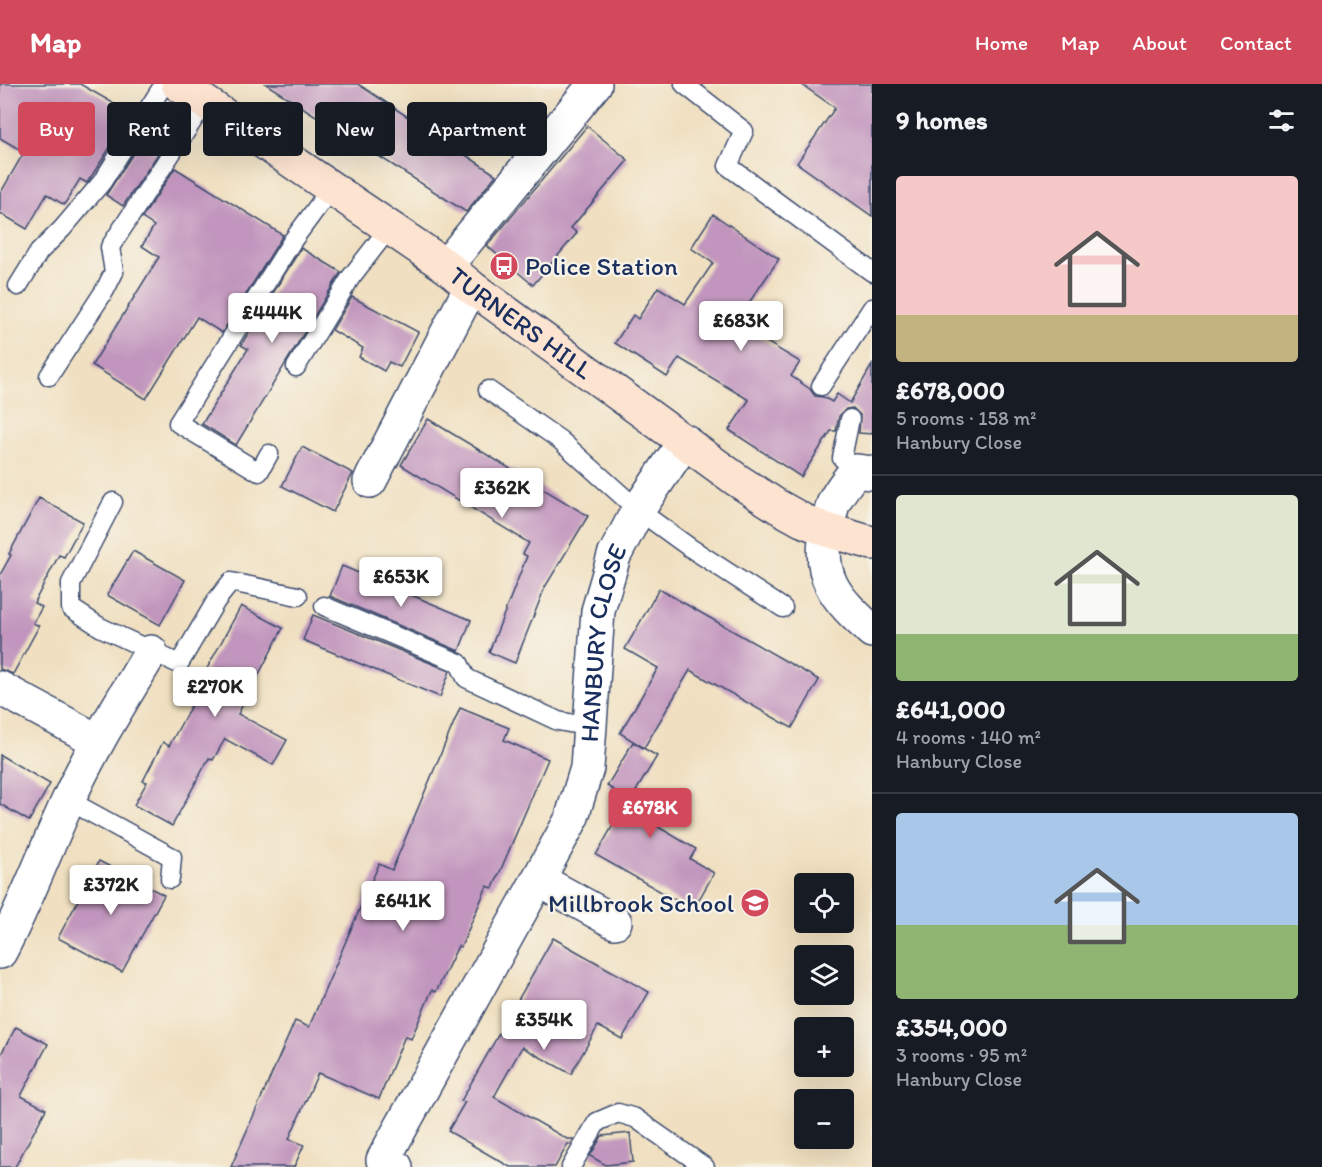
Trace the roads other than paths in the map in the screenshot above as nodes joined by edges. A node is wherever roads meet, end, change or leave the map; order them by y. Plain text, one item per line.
1 (595, 84) edge
2 (684, 84) edge
3 (185, 89) edge
4 (332, 187) junction
5 (390, 227) junction
6 (446, 266) junction
7 (872, 272) edge
8 (18, 286) dead end
9 (471, 287) junction
10 (872, 308) edge
11 (296, 367) dead end
12 (49, 376) dead end
13 (821, 386) dead end
14 (489, 390) dead end
15 (850, 419) dead end
16 (685, 441) junction
17 (269, 454) dead end
18 (863, 472) edge
19 (370, 481) dead end
20 (113, 502) dead end
21 (638, 510) junction
22 (827, 530) junction
23 (872, 543) edge
24 (298, 596) dead end
25 (324, 606) dead end
26 (783, 608) dead end
27 (872, 632) edge
28 (151, 652) junction
29 (0, 688) edge
30 (591, 727) junction
31 (98, 741) junction
32 (68, 800) junction
33 (170, 879) dead end
34 (539, 880) junction
35 (615, 922) dead end
36 (4, 944) edge
37 (382, 1164) edge
38 (571, 1167) edge
39 (705, 1167) edge

1 - 6 street
2 - 7 lane
3 - 4 main road, TURNERS HILL
3 - 8 lane
3 - 12 lane
4 - 5 main road, TURNERS HILL
4 - 17 lane
5 - 6 main road, TURNERS HILL
5 - 11 lane
6 - 9 main road, TURNERS HILL
9 - 16 main road, TURNERS HILL
9 - 19 street
10 - 13 lane
14 - 21 lane
15 - 18 lane
16 - 21 street, HANBURY CLOSE
16 - 22 main road, TURNERS HILL
18 - 22 street
20 - 28 lane
21 - 26 lane
21 - 30 street, HANBURY CLOSE
22 - 23 main road, TURNERS HILL
22 - 27 street
24 - 28 lane
25 - 30 lane
28 - 31 street
29 - 31 street
30 - 34 street, HANBURY CLOSE
31 - 32 street
32 - 33 lane
32 - 36 street
34 - 35 street
34 - 37 street, HANBURY CLOSE
38 - 39 lane

